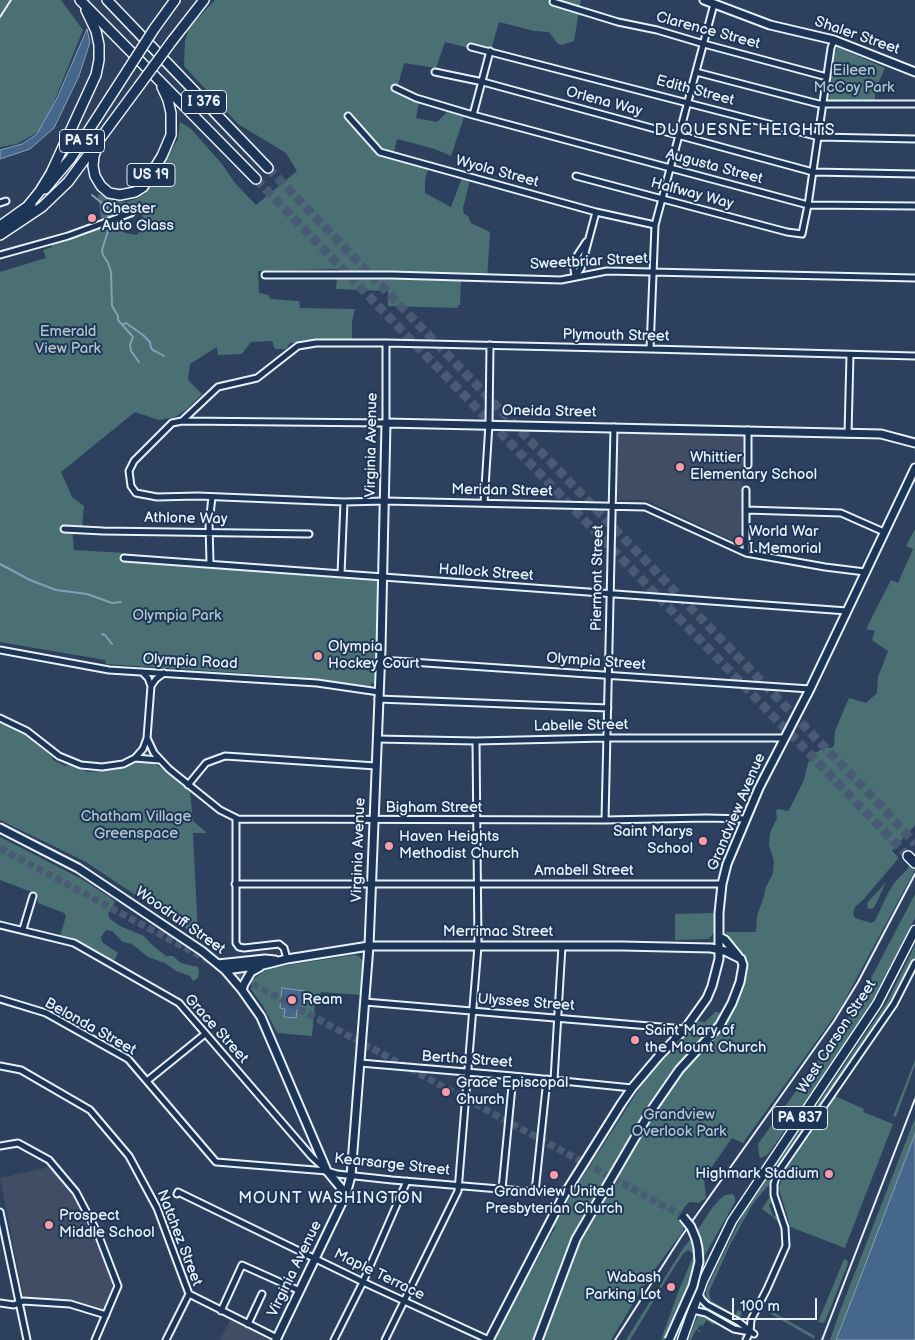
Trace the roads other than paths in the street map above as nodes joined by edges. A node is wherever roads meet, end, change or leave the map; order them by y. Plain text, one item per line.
1 (79, 0) edge
2 (107, 0) edge
3 (175, 0) edge
4 (195, 0) edge
5 (204, 0) edge
6 (704, 0) edge
7 (553, 2) dead end
8 (714, 4) junction
9 (183, 26) junction
10 (834, 40) junction
11 (704, 44) junction
12 (471, 47) dead end
13 (490, 51) junction
14 (435, 72) dead end
15 (696, 72) junction
16 (915, 72) edge
17 (154, 76) junction
18 (827, 77) junction
19 (483, 82) junction
20 (395, 88) dead end
21 (687, 102) junction
22 (824, 104) junction
23 (915, 104) edge
24 (474, 115) junction
25 (348, 116) dead end
26 (678, 135) junction
27 (819, 137) junction
28 (915, 139) edge
29 (99, 142) junction
30 (268, 168) tunnel mouth
31 (670, 168) junction
32 (813, 172) junction
33 (915, 174) edge
34 (576, 176) dead end
35 (256, 179) tunnel mouth
36 (662, 198) junction
37 (6, 201) dead end
38 (0, 203) edge
39 (808, 205) junction
40 (915, 206) edge
41 (27, 207) junction
42 (596, 212) junction
43 (131, 213) dead end
44 (655, 225) junction
45 (0, 226) edge
46 (0, 235) edge
47 (589, 237) junction
48 (0, 255) edge
49 (653, 272) junction
50 (265, 275) dead end
51 (575, 278) junction
52 (915, 278) edge
53 (386, 343) junction
54 (490, 345) junction
55 (650, 349) junction
56 (850, 355) junction
57 (915, 356) edge
58 (182, 421) junction
59 (386, 423) junction
60 (489, 424) junction
61 (614, 427) junction
62 (748, 430) junction
63 (848, 434) junction
64 (915, 443) edge
65 (748, 466) dead end
66 (915, 468) edge
67 (131, 486) joint
68 (746, 490) dead end
69 (212, 497) junction
70 (385, 501) junction
71 (344, 502) junction
72 (484, 503) junction
73 (613, 506) junction
74 (746, 510) junction
75 (64, 528) dead end
76 (209, 531) junction
77 (884, 532) junction
78 (309, 534) dead end
79 (746, 553) junction
80 (124, 558) dead end
81 (210, 563) junction
82 (865, 572) junction
83 (341, 574) junction
84 (383, 578) junction
85 (610, 594) junction
86 (847, 611) junction
87 (0, 650) edge
88 (381, 660) junction
89 (142, 672) junction
90 (164, 673) junction
91 (609, 675) junction
92 (151, 686) junction
93 (810, 689) junction
94 (379, 696) junction
95 (608, 708) junction
96 (0, 718) edge
97 (147, 738) junction
98 (606, 738) junction
99 (784, 738) junction
100 (377, 739) junction
101 (476, 741) junction
102 (135, 758) junction
103 (159, 760) junction
104 (376, 766) junction
105 (188, 785) junction
106 (236, 818) junction
107 (746, 819) junction
108 (375, 820) junction
109 (476, 820) junction
110 (605, 820) junction
111 (0, 828) edge
112 (372, 883) junction
113 (476, 883) junction
114 (235, 884) junction
115 (722, 884) junction
116 (33, 896) dead end
117 (0, 925) edge
118 (23, 929) junction
119 (915, 930) edge
120 (719, 937) junction
121 (369, 946) junction
122 (478, 946) junction
123 (562, 946) junction
124 (719, 949) junction
125 (738, 957) junction
126 (287, 959) junction
127 (278, 960) junction
128 (915, 963) edge
129 (218, 964) junction
130 (263, 965) junction
131 (225, 970) junction
132 (242, 990) junction
133 (0, 999) edge
134 (365, 1002) junction
135 (472, 1011) junction
136 (558, 1018) junction
137 (685, 1029) junction
138 (205, 1034) junction
139 (360, 1063) junction
140 (0, 1066) edge
141 (468, 1072) junction
142 (513, 1076) junction
143 (547, 1079) junction
144 (554, 1080) junction
145 (147, 1081) junction
146 (632, 1088) junction
147 (0, 1146) edge
148 (216, 1162) joint
149 (327, 1171) junction
150 (351, 1176) junction
151 (407, 1181) junction
152 (458, 1185) junction
153 (502, 1189) junction
154 (535, 1192) junction
155 (178, 1193) dead end
156 (346, 1194) junction
157 (564, 1194) junction
158 (0, 1212) edge
159 (682, 1216) tunnel mouth
160 (1, 1224) edge
161 (316, 1258) junction
162 (363, 1282) junction
163 (300, 1292) junction
164 (189, 1294) junction
165 (262, 1294) dead end
166 (699, 1294) junction
167 (404, 1301) junction
168 (0, 1303) edge
169 (19, 1303) junction
170 (693, 1310) junction
171 (221, 1311) junction
172 (106, 1315) junction
173 (727, 1316) junction
174 (724, 1323) junction
175 (248, 1324) junction
176 (752, 1333) junction
177 (276, 1339) edge
178 (27, 1340) edge
179 (95, 1340) edge
180 (166, 1340) edge
181 (334, 1340) edge
182 (385, 1340) edge
183 (489, 1340) edge
184 (538, 1340) edge
185 (670, 1340) edge
186 (682, 1340) edge
187 (746, 1340) edge

1 - 17 highway, I 376
1 - 41 highway
2 - 30 highway, I 376
3 - 41 highway, PA 51, bridge
4 - 9 highway
5 - 9 highway, US 19
6 - 8 street, Shaler Street
7 - 11 street, Clarence Street
8 - 10 street, Shaler Street
8 - 11 street
9 - 29 highway, US 19, bridge
10 - 16 street, Shaler Street
10 - 18 street
11 - 15 street
11 - 18 street, Clarence Street
12 - 13 street, Edith Street
13 - 19 street
13 - 21 street, Edith Street
14 - 19 street, Orlena Way
15 - 21 street
15 - 22 street
17 - 29 highway, US 19
17 - 35 highway, I 376
18 - 22 street
19 - 24 street
19 - 26 street, Orlena Way
20 - 24 street, Augusta Street
21 - 26 street
21 - 27 street, Edith Street
22 - 23 street
22 - 27 street
24 - 31 street, Augusta Street
25 - 42 street, Wyola Street
26 - 31 street
26 - 32 street, Orlena Way
27 - 28 street, Edith Street
27 - 32 street
29 - 46 highway
31 - 36 street
31 - 39 street, Augusta Street
32 - 33 street, Orlena Way
32 - 39 street
34 - 36 street, Halfway Way
36 - 39 street, Halfway Way
36 - 44 street
37 - 38 street
39 - 40 street, Augusta Street
41 - 45 highway
42 - 44 street, Wyola Street
42 - 47 street
43 - 48 street
44 - 49 street
47 - 51 street
47 - 51 street
49 - 51 street, Sweetbriar Street
49 - 52 street, Sweetbriar Street
49 - 55 street
50 - 51 street, Sweetbriar Street
53 - 54 street, Plymouth Street
53 - 58 street, Plymouth Street
53 - 59 street, Virginia Avenue
54 - 55 street, Plymouth Street
54 - 60 street
55 - 56 street, Plymouth Street
56 - 57 street, Plymouth Street
56 - 63 street
58 - 59 street, Oneida Street
58 - 67 street, Plymouth Street
59 - 60 street, Oneida Street
59 - 70 street, Virginia Avenue
60 - 61 street, Oneida Street
60 - 72 street
61 - 62 street, Oneida Street
61 - 73 street, Piermont Street
62 - 63 street, Oneida Street
62 - 65 street
63 - 64 street, Oneida Street
66 - 77 street, Grandview Avenue
67 - 69 street, Meridan Street
68 - 74 street
69 - 71 street, Meridan Street
69 - 76 street
70 - 71 street, Meridan Street
70 - 72 street, Meridan Street
70 - 84 street, Virginia Avenue
71 - 83 street
72 - 73 street, Meridan Street
73 - 79 street, Meridan Street
73 - 85 street, Piermont Street
74 - 77 street
74 - 79 street
75 - 76 street, Athlone Way
76 - 78 street, Athlone Way
76 - 81 street
77 - 82 street, Grandview Avenue
79 - 82 street, Meridan Street
80 - 81 street, Hallock Street
81 - 83 street, Hallock Street
82 - 86 street, Grandview Avenue
83 - 84 street, Hallock Street
84 - 85 street, Hallock Street
84 - 88 street, Virginia Avenue
85 - 86 street, Hallock Street
85 - 91 street, Piermont Street
86 - 93 street, Grandview Avenue
87 - 89 street, Olympia Road
88 - 91 street, Olympia Street
88 - 94 street, Virginia Avenue
89 - 90 street, Olympia Road
89 - 92 street
90 - 92 street
90 - 94 street, Olympia Road
91 - 93 street, Olympia Street
91 - 95 street, Piermont Street
92 - 97 street
93 - 99 street, Grandview Avenue
94 - 95 street, Olympia Road
94 - 100 street, Virginia Avenue
95 - 98 street, Piermont Street
96 - 102 street
97 - 102 street
97 - 103 street, Bigham Street
98 - 99 street, Labelle Street
98 - 101 street, Labelle Street
98 - 110 street, Piermont Street
99 - 107 street, Grandview Avenue
100 - 101 street, Labelle Street
100 - 104 street, Virginia Avenue
101 - 109 street
102 - 103 street
103 - 105 street, Bigham Street
104 - 105 street
104 - 108 street, Virginia Avenue
105 - 106 street, Bigham Street
106 - 108 street, Bigham Street
106 - 114 street
107 - 110 street, Bigham Street
107 - 115 street, Grandview Avenue
108 - 109 street, Bigham Street
108 - 112 street, Virginia Avenue
109 - 110 street, Bigham Street
109 - 113 street
111 - 129 street, Woodruff Street
112 - 113 street, Amabell Street
112 - 114 street, Amabell Street
112 - 121 street, Virginia Avenue
113 - 115 street, Amabell Street
113 - 122 street
114 - 126 street
115 - 120 street, Grandview Avenue
116 - 118 street
117 - 118 street, Grace Street
118 - 138 street, Grace Street
119 - 166 main road, West Carson Street / PA 837
120 - 124 street, Grandview Avenue
120 - 125 street
121 - 122 street, Merrimac Street
121 - 126 street, Merrimac Street
121 - 134 street, Virginia Avenue
122 - 123 street, Merrimac Street
122 - 135 street
123 - 124 street, Merrimac Street
123 - 136 street
124 - 125 street
124 - 137 street, Grandview Avenue
125 - 184 street
126 - 127 street, Merrimac Street
127 - 129 street, Merrimac Street
127 - 130 street, Merrimac Street
128 - 176 street
129 - 131 street, Woodruff Street
130 - 131 street, Merrimac Street
130 - 132 street
131 - 132 street, Woodruff Street
132 - 149 street, Woodruff Street
133 - 145 street, Belonda Street
134 - 135 street, Ulysses Street
134 - 139 street, Virginia Avenue
135 - 136 street, Ulysses Street
135 - 141 street
136 - 137 street, Ulysses Street
136 - 144 street
137 - 146 street, Grandview Avenue
138 - 145 street
138 - 149 street, Grace Street
139 - 141 street, Bertha Street
139 - 150 street, Virginia Avenue
140 - 164 street, Natchez Street
141 - 142 street, Bertha Street
141 - 152 street
142 - 143 street, Bertha Street
142 - 153 street
143 - 144 street, Bertha Street
143 - 154 street
144 - 146 street, Bertha Street
145 - 148 street, Belonda Street
146 - 157 street, Grandview Avenue
147 - 172 street
148 - 149 street, Kearsarge Street
149 - 150 street, Kearsarge Street
149 - 156 street, Woodruff Street
150 - 151 street, Kearsarge Street
150 - 156 street, Virginia Avenue
151 - 152 street, Kearsarge Street
151 - 162 street
152 - 153 street, Kearsarge Street
152 - 167 street
153 - 154 street, Kearsarge Street
154 - 157 street, Kearsarge Street
155 - 161 street, Maple Terrace
156 - 161 street, Virginia Avenue
157 - 183 street, Grandview Avenue
158 - 160 street
159 - 185 street, bridge
160 - 169 street
161 - 162 street, Maple Terrace
161 - 163 street, Virginia Avenue
162 - 167 street, Maple Terrace
162 - 181 street
163 - 171 street
163 - 177 street, Virginia Avenue
164 - 171 street
164 - 180 street, Natchez Street
165 - 175 street
166 - 170 main road, West Carson Street / PA 837
166 - 173 street
167 - 182 street
167 - 183 street, Maple Terrace
168 - 169 street
169 - 172 street
169 - 178 street
170 - 174 street
170 - 186 main road, West Carson Street / PA 837
171 - 175 street
172 - 179 street
173 - 174 street
173 - 176 street
174 - 176 street
175 - 177 street
176 - 187 street

